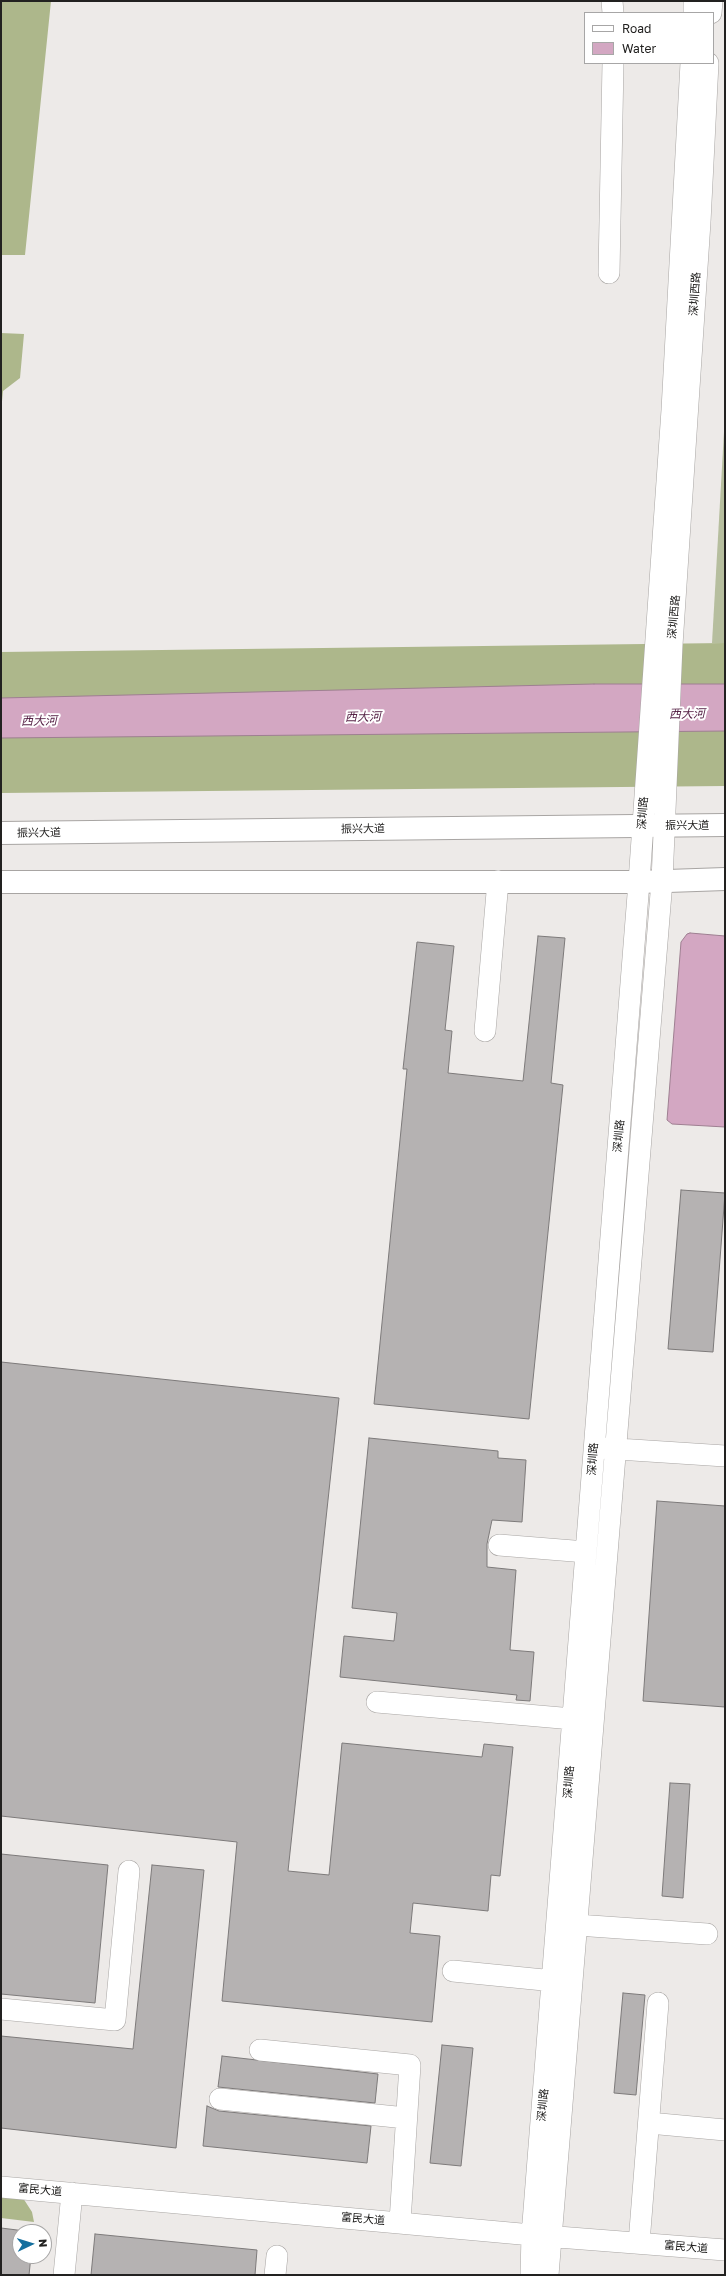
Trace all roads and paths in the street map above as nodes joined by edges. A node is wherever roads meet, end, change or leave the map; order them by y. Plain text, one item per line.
1 (612, 1) edge
2 (694, 1) edge
3 (712, 1) edge
4 (613, 12) edge
5 (694, 12) edge
6 (711, 12) edge
7 (613, 64) edge
8 (691, 64) edge
9 (708, 64) edge
10 (609, 273) dead end
11 (663, 649) junction
12 (642, 825) junction
13 (725, 825) edge
14 (665, 826) junction
15 (1, 833) edge
16 (725, 879) edge
17 (498, 881) junction
18 (662, 881) junction
19 (1, 882) edge
20 (639, 882) junction
21 (485, 1031) dead end
22 (594, 1447) junction
23 (616, 1449) junction
24 (725, 1456) edge
25 (499, 1545) dead end
26 (586, 1552) junction
27 (377, 1702) dead end
28 (573, 1720) junction
29 (129, 1871) dead end
30 (567, 1924) junction
31 (707, 1934) dead end
32 (452, 1971) dead end
33 (554, 1981) junction
34 (658, 2003) dead end
35 (1, 2009) edge
36 (260, 2050) dead end
37 (220, 2099) dead end
38 (406, 2118) junction
39 (649, 2123) junction
40 (725, 2130) edge
41 (1, 2186) edge
42 (72, 2193) junction
43 (400, 2222) junction
44 (542, 2236) junction
45 (639, 2243) junction
46 (725, 2250) edge
47 (64, 2275) edge
48 (531, 2275) edge
49 (548, 2275) edge

1 - 4 street
2 - 5 street
3 - 6 street
7 - 10 street
8 - 11 street, 深圳西路
9 - 11 street, 深圳西路
11 - 12 street, 深圳路
11 - 14 street, 深圳路
12 - 14 main road, 振兴大道
12 - 15 main road, 振兴大道
12 - 20 street, 深圳路
13 - 14 main road, 振兴大道
14 - 18 street, 深圳路
16 - 18 main road
17 - 19 main road
17 - 20 main road
17 - 21 street
18 - 20 main road
18 - 23 street, 深圳路
20 - 22 street, 深圳路
22 - 23 street
22 - 26 street, 深圳路
23 - 24 street
23 - 30 street, 深圳路
25 - 26 street
26 - 28 street, 深圳路
27 - 28 street
28 - 30 street, 深圳路
29 - 35 street
30 - 31 street
30 - 33 street, 深圳路
30 - 44 street, 深圳路
32 - 33 street
33 - 44 street, 深圳路
34 - 39 street
36 - 38 street
37 - 38 street
38 - 43 street
39 - 40 street
39 - 45 street
41 - 42 street, 富民大道
42 - 43 street, 富民大道
42 - 47 street
43 - 44 street, 富民大道
44 - 45 street, 富民大道
44 - 48 street, 深圳路
44 - 49 street, 深圳路
45 - 46 street, 富民大道

